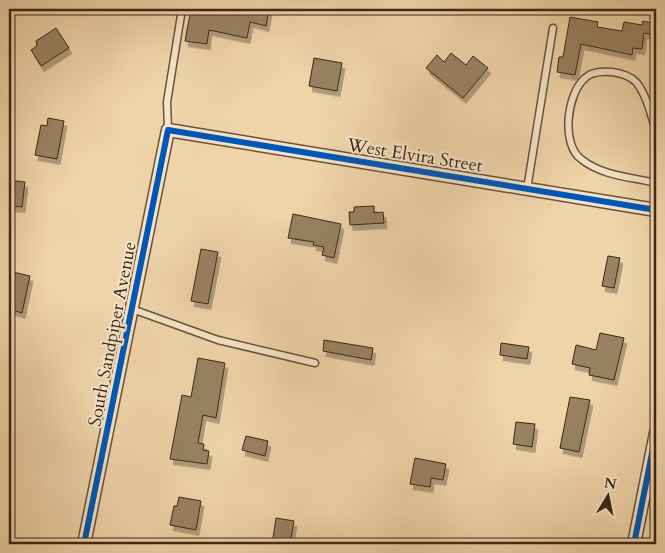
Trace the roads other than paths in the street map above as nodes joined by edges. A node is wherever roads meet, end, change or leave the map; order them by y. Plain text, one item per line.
1 (182, 9) edge
2 (553, 28) dead end
3 (168, 130) junction
4 (656, 132) edge
5 (656, 183) edge
6 (527, 189) junction
7 (656, 210) edge
8 (132, 309) junction
9 (314, 363) dead end
10 (656, 433) edge
11 (634, 543) edge
12 (84, 544) edge
13 (647, 544) edge

1 - 3 lane
2 - 6 lane
3 - 6 street, West Elvira Street
3 - 8 street, South Sandpiper Avenue
4 - 5 lane
6 - 7 street, West Elvira Street
8 - 9 lane
8 - 12 street, South Sandpiper Avenue
10 - 11 street
11 - 13 lane

